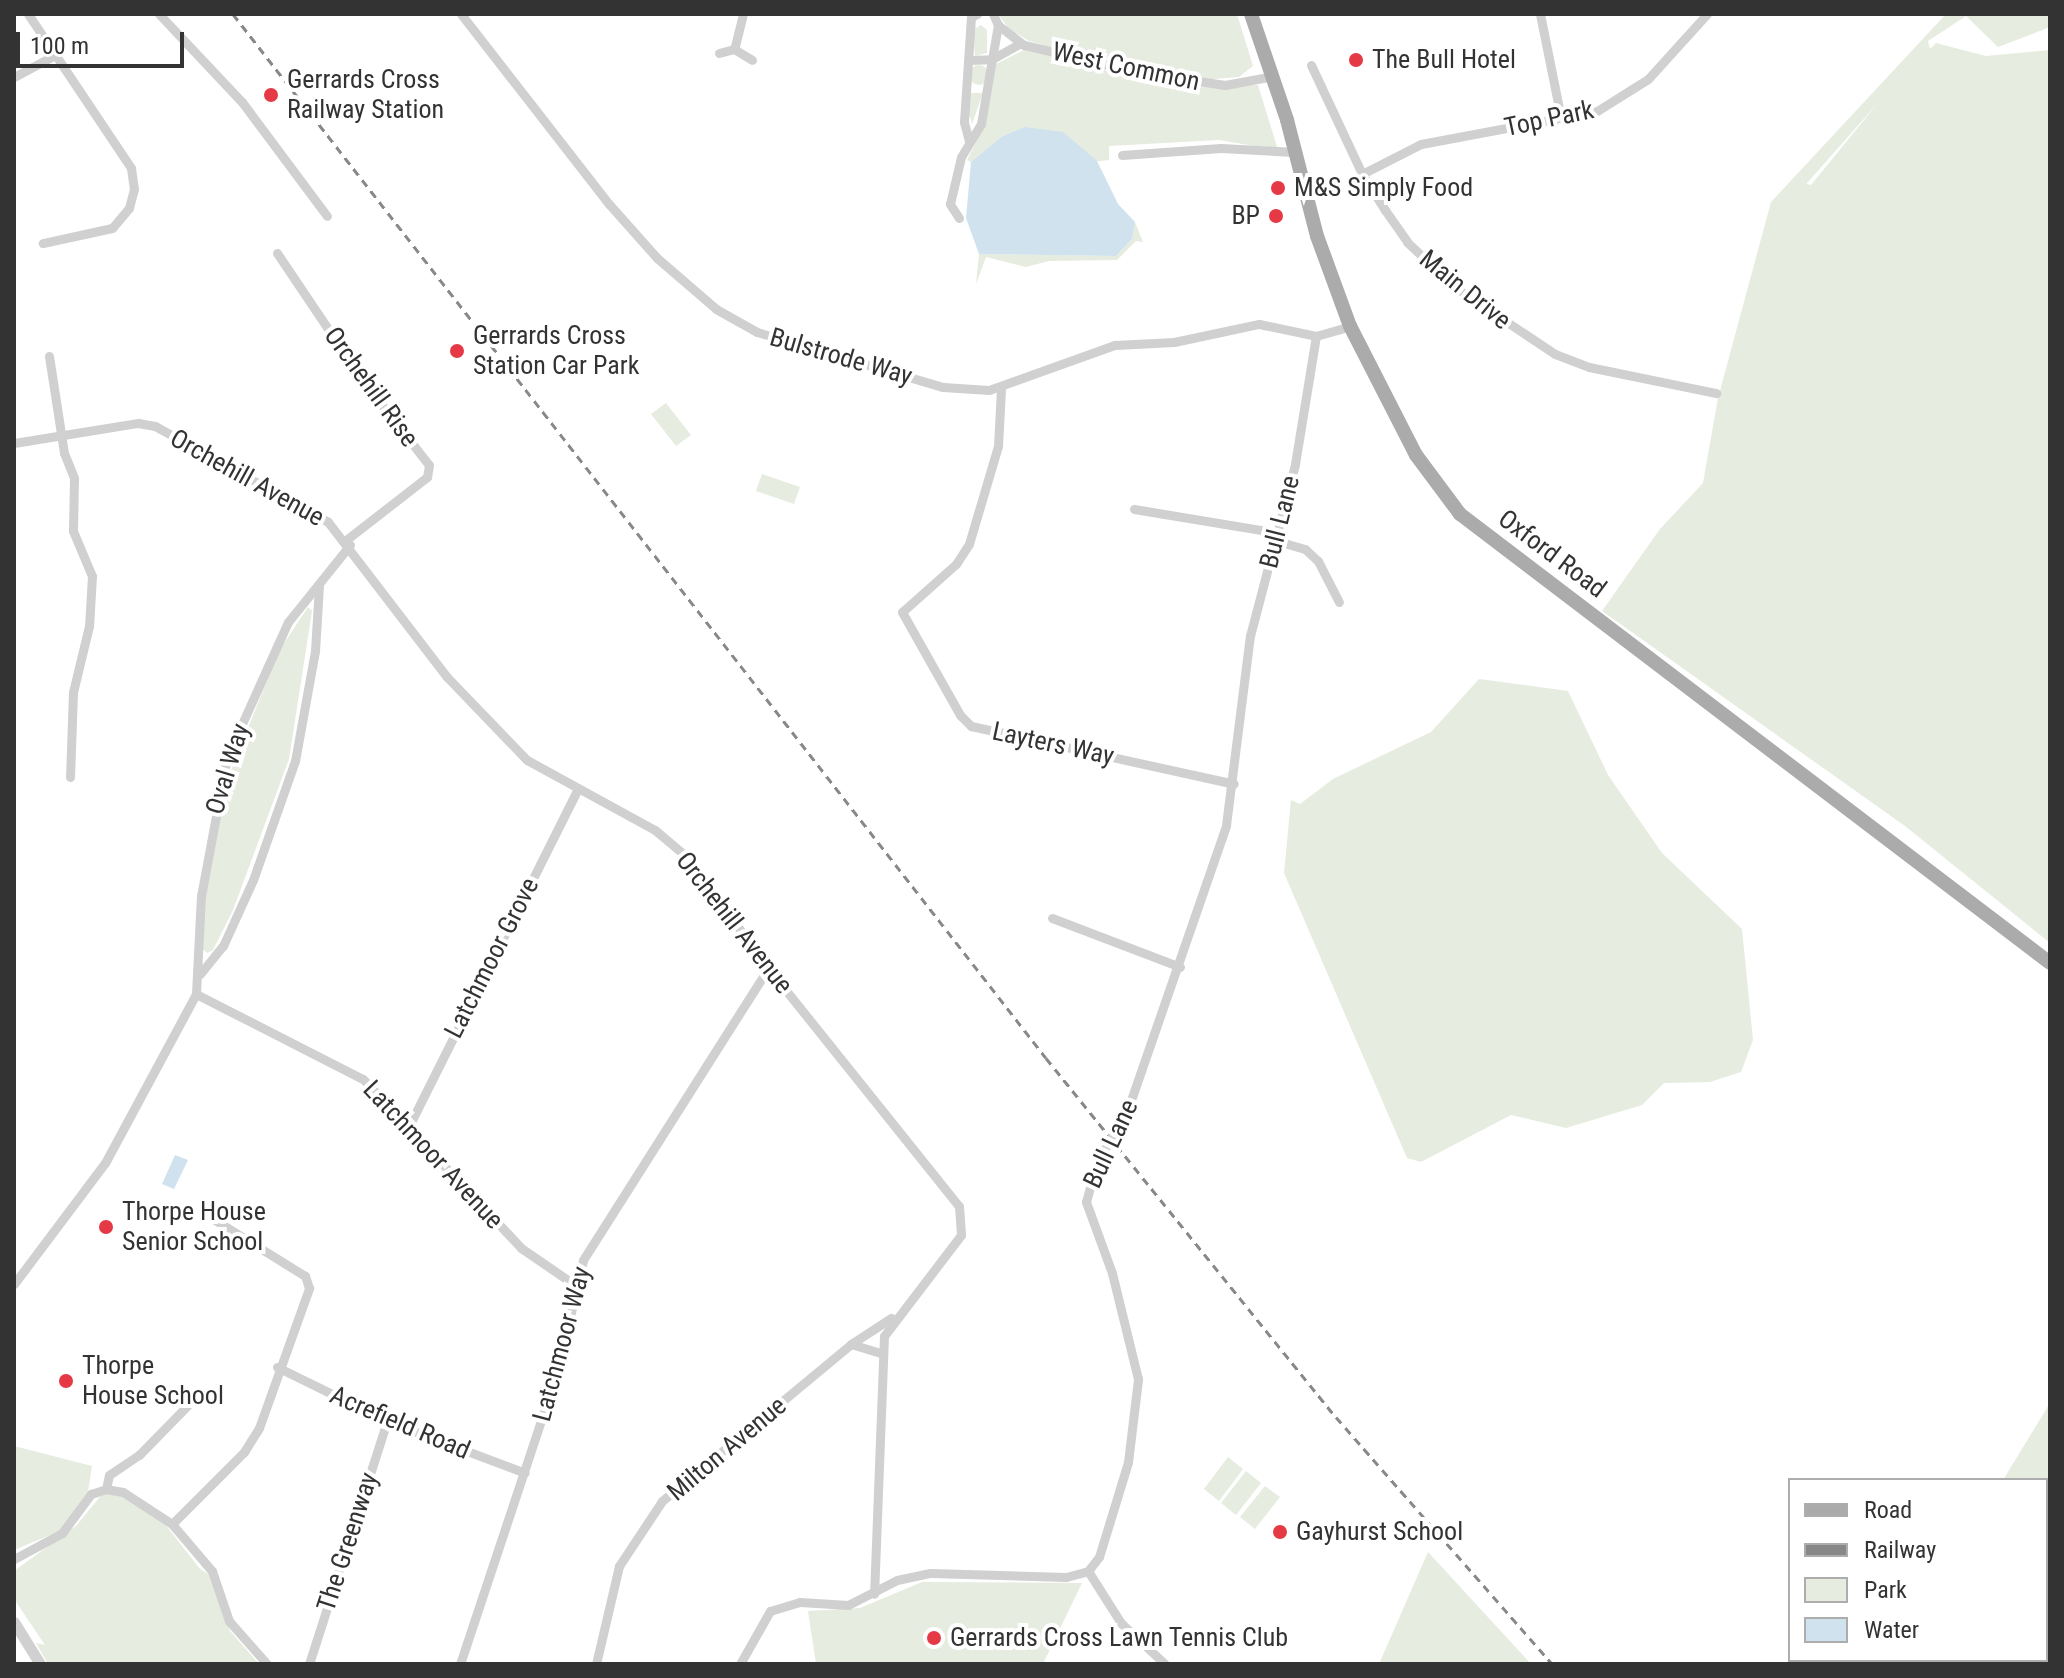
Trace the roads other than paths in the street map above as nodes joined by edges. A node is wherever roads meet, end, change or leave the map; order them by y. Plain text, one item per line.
1 (28, 14) edge
2 (159, 14) edge
3 (461, 14) edge
4 (743, 14) edge
5 (977, 14) edge
6 (993, 14) edge
7 (1251, 14) edge
8 (1540, 14) edge
9 (1707, 14) edge
10 (998, 25) junction
11 (1021, 43) junction
12 (734, 49) junction
13 (719, 53) dead end
14 (55, 55) junction
15 (992, 59) junction
16 (752, 60) dead end
17 (969, 60) junction
18 (1311, 65) dead end
19 (1273, 76) junction
20 (14, 77) edge
21 (967, 90) junction
22 (987, 91) junction
23 (1561, 118) junction
24 (969, 141) junction
25 (1295, 152) junction
26 (1122, 155) dead end
27 (1362, 174) junction
28 (327, 216) dead end
29 (959, 218) dead end
30 (43, 243) dead end
31 (277, 253) dead end
32 (1350, 326) junction
33 (1316, 336) junction
34 (49, 356) dead end
35 (1001, 389) junction
36 (1716, 393) dead end
37 (61, 435) junction
38 (14, 443) edge
39 (1134, 509) dead end
40 (1278, 537) junction
41 (348, 542) junction
42 (319, 585) junction
43 (1339, 602) dead end
44 (70, 777) dead end
45 (1234, 784) junction
46 (578, 789) junction
47 (1052, 918) dead end
48 (2050, 963) edge
49 (1180, 967) junction
50 (768, 968) junction
51 (200, 974) junction
52 (196, 994) junction
53 (408, 1128) junction
54 (212, 1218) dead end
55 (14, 1284) edge
56 (575, 1285) junction
57 (895, 1316) junction
58 (851, 1344) junction
59 (880, 1353) junction
60 (277, 1367) junction
61 (187, 1406) dead end
62 (387, 1421) junction
63 (525, 1473) junction
64 (106, 1489) junction
65 (172, 1524) junction
66 (15, 1557) edge
67 (1088, 1571) junction
68 (874, 1594) junction
69 (15, 1626) edge
70 (40, 1664) edge
71 (267, 1664) edge
72 (309, 1664) edge
73 (460, 1664) edge
74 (596, 1664) edge
75 (740, 1664) edge
76 (1165, 1664) edge

1 - 14 street
2 - 28 street
3 - 35 street, Bulstrode Way
4 - 12 street
5 - 17 street
6 - 10 street, West Common
7 - 19 main road, Oxford Road
8 - 23 street
9 - 23 street, Top Park
10 - 11 street, West Common
10 - 15 street
11 - 15 street
11 - 19 street, West Common
12 - 13 street
12 - 16 street
14 - 20 street
14 - 30 street
15 - 17 street
15 - 22 street
17 - 21 street
18 - 27 street, Main Drive
19 - 25 main road, Oxford Road
21 - 22 street
21 - 24 street
22 - 24 street
23 - 27 street, Top Park
24 - 29 street
25 - 26 street
25 - 32 main road, Oxford Road
27 - 36 street, Main Drive
31 - 41 street, Orchehill Rise
32 - 33 street, Bulstrode Way
32 - 48 main road, Oxford Road
33 - 35 street, Bulstrode Way
33 - 40 street, Bull Lane
34 - 37 street
35 - 45 street, Layters Way
37 - 38 street, Orchehill Avenue
37 - 41 street, Orchehill Avenue
37 - 44 street
39 - 40 street
40 - 43 street
40 - 45 street, Bull Lane
41 - 42 street, Oval Way
41 - 46 street, Orchehill Avenue
42 - 51 street, Oval Way
42 - 51 street, Oval Way
45 - 49 street, Bull Lane
46 - 50 street, Orchehill Avenue
46 - 53 street, Latchmoor Grove
47 - 49 street
49 - 67 street, Bull Lane, bridge
50 - 56 street, Latchmoor Way
50 - 57 street, Orchehill Avenue
51 - 52 street, Oval Way
52 - 53 street, Latchmoor Avenue
52 - 55 street, Oval Way
53 - 56 street, Latchmoor Avenue
54 - 60 street
56 - 63 street, Latchmoor Way
57 - 58 street, Milton Avenue
57 - 59 street, Orchehill Avenue
58 - 59 street
58 - 74 street, Milton Avenue
59 - 68 street, Orchehill Avenue
60 - 62 street, Acrefield Road
60 - 65 street
61 - 64 street
62 - 63 street, Acrefield Road
62 - 72 street, The Greenway
63 - 73 street, Latchmoor Way
64 - 65 street
64 - 66 street
65 - 71 street
67 - 68 street
67 - 76 street
68 - 75 street
69 - 70 street

